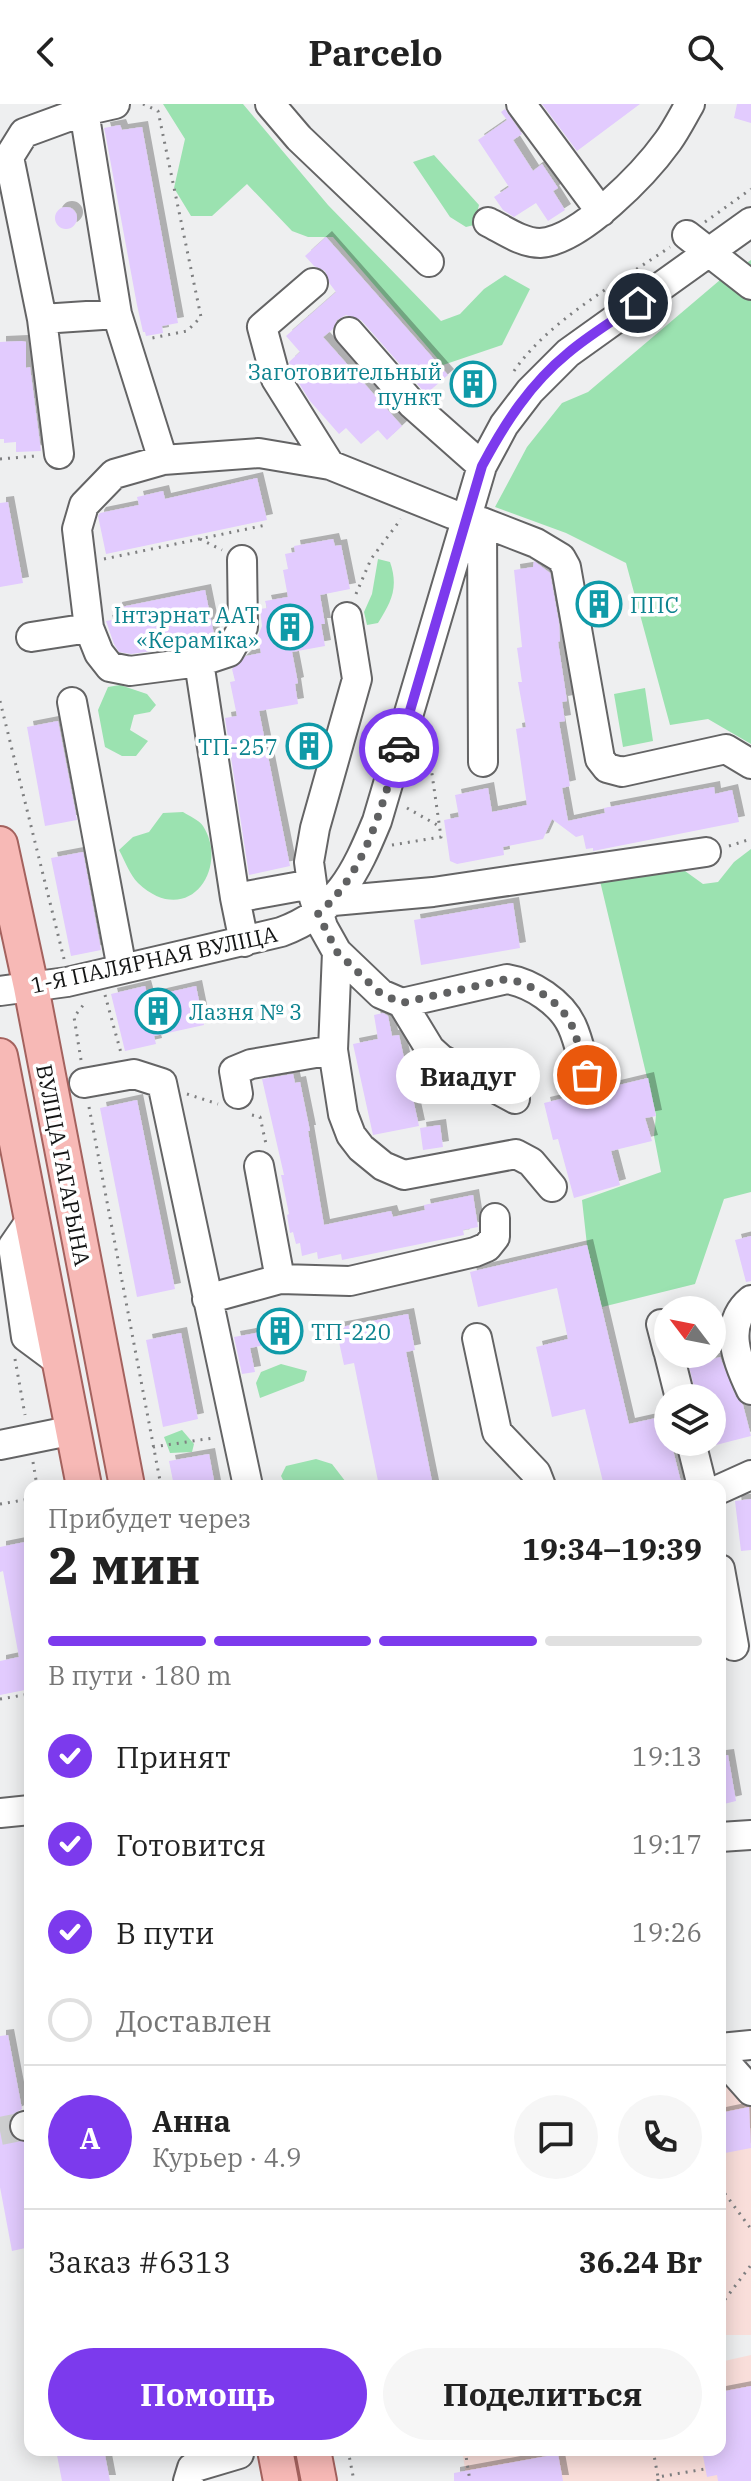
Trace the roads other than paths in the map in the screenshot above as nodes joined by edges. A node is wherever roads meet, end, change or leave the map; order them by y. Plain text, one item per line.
1 (115, 104) edge
2 (270, 104) edge
3 (521, 104) edge
4 (690, 104) edge
5 (84, 111) junction
6 (601, 212) junction
7 (488, 222) dead end
8 (751, 222) edge
9 (687, 235) dead end
10 (709, 253) junction
11 (429, 262) dead end
12 (313, 283) dead end
13 (751, 285) edge
14 (117, 314) junction
15 (42, 319) junction
16 (349, 332) dead end
17 (59, 454) dead end
18 (163, 460) junction
19 (330, 465) junction
20 (482, 466) junction
21 (474, 519) junction
22 (242, 560) dead end
23 (347, 617) road end
24 (89, 628) junction
25 (31, 637) dead end
26 (199, 662) junction
27 (72, 702) dead end
28 (483, 762) dead end
29 (751, 764) edge
30 (0, 844) edge
31 (706, 852) dead end
32 (235, 898) junction
33 (321, 900) junction
34 (244, 942) junction
35 (337, 952) junction
36 (122, 969) junction
37 (15, 989) edge
38 (402, 1003) junction
39 (333, 1050) junction
40 (0, 1056) edge
41 (587, 1075) dead end
42 (84, 1083) road end
43 (227, 1098) road end
44 (515, 1099) dead end
45 (7, 1124) edge
46 (259, 1166) dead end
47 (552, 1187) dead end
48 (495, 1218) dead end
49 (280, 1279) junction
50 (207, 1299) junction
51 (751, 1300) edge
52 (477, 1338) dead end
53 (751, 1390) edge
54 (74, 1430) junction
55 (0, 1445) edge
56 (694, 1456) edge
57 (751, 1475) edge
58 (83, 1480) edge
59 (126, 1480) edge
60 (247, 1480) edge
61 (539, 1480) edge
62 (700, 1480) edge
63 (726, 1486) edge
64 (726, 1600) edge
65 (735, 1647) edge
66 (24, 1811) edge
67 (0, 1813) edge
68 (751, 1835) edge
69 (726, 1837) edge
70 (751, 2045) edge
71 (726, 2047) edge
72 (726, 2063) edge
73 (751, 2091) edge
74 (232, 2456) edge
75 (241, 2456) edge
76 (276, 2456) edge
77 (314, 2456) edge
78 (188, 2481) edge
79 (221, 2481) edge
80 (281, 2481) edge
81 (319, 2481) edge

1 - 5 street
2 - 11 street
3 - 6 street
4 - 6 street
5 - 14 street
5 - 15 street
6 - 7 street
8 - 10 street, 1-Я ПАЛЯРНАЯ ВУЛІЦА
9 - 10 street
10 - 13 street
10 - 20 street, 1-Я ПАЛЯРНАЯ ВУЛІЦА
12 - 19 street
14 - 15 street
14 - 18 street
15 - 17 street
16 - 20 street
18 - 19 street
18 - 24 street
19 - 21 street
20 - 21 street, 1-Я ПАЛЯРНАЯ ВУЛІЦА
21 - 28 street
21 - 29 street
21 - 33 street, 1-Я ПАЛЯРНАЯ ВУЛІЦА
22 - 26 street
23 - 33 street
24 - 25 street
24 - 26 street
26 - 32 street
27 - 36 street
30 - 37 main road, ВУЛІЦА ГАГАРЫНА
31 - 33 street
32 - 33 street
32 - 34 street
33 - 34 street, 1-Я ПАЛЯРНАЯ ВУЛІЦА
33 - 35 street
34 - 36 street, 1-Я ПАЛЯРНАЯ ВУЛІЦА
35 - 38 street
35 - 39 street
36 - 37 street, 1-Я ПАЛЯРНАЯ ВУЛІЦА
37 - 59 main road, ВУЛІЦА ГАГАРЫНА
38 - 41 street
38 - 44 street
39 - 43 street
39 - 47 street
40 - 45 main road, ВУЛІЦА ГАГАРЫНА
42 - 50 street
45 - 54 main road, ВУЛІЦА ГАГАРЫНА
46 - 49 street
48 - 49 street
49 - 50 street
50 - 60 street
51 - 53 street
52 - 61 street
54 - 55 street
54 - 58 main road, ВУЛІЦА ГАГАРЫНА
56 - 62 street
57 - 63 street
64 - 65 street
66 - 67 street
68 - 69 street
70 - 71 street
72 - 73 street
74 - 78 street
75 - 79 street
76 - 80 main road
77 - 81 main road

